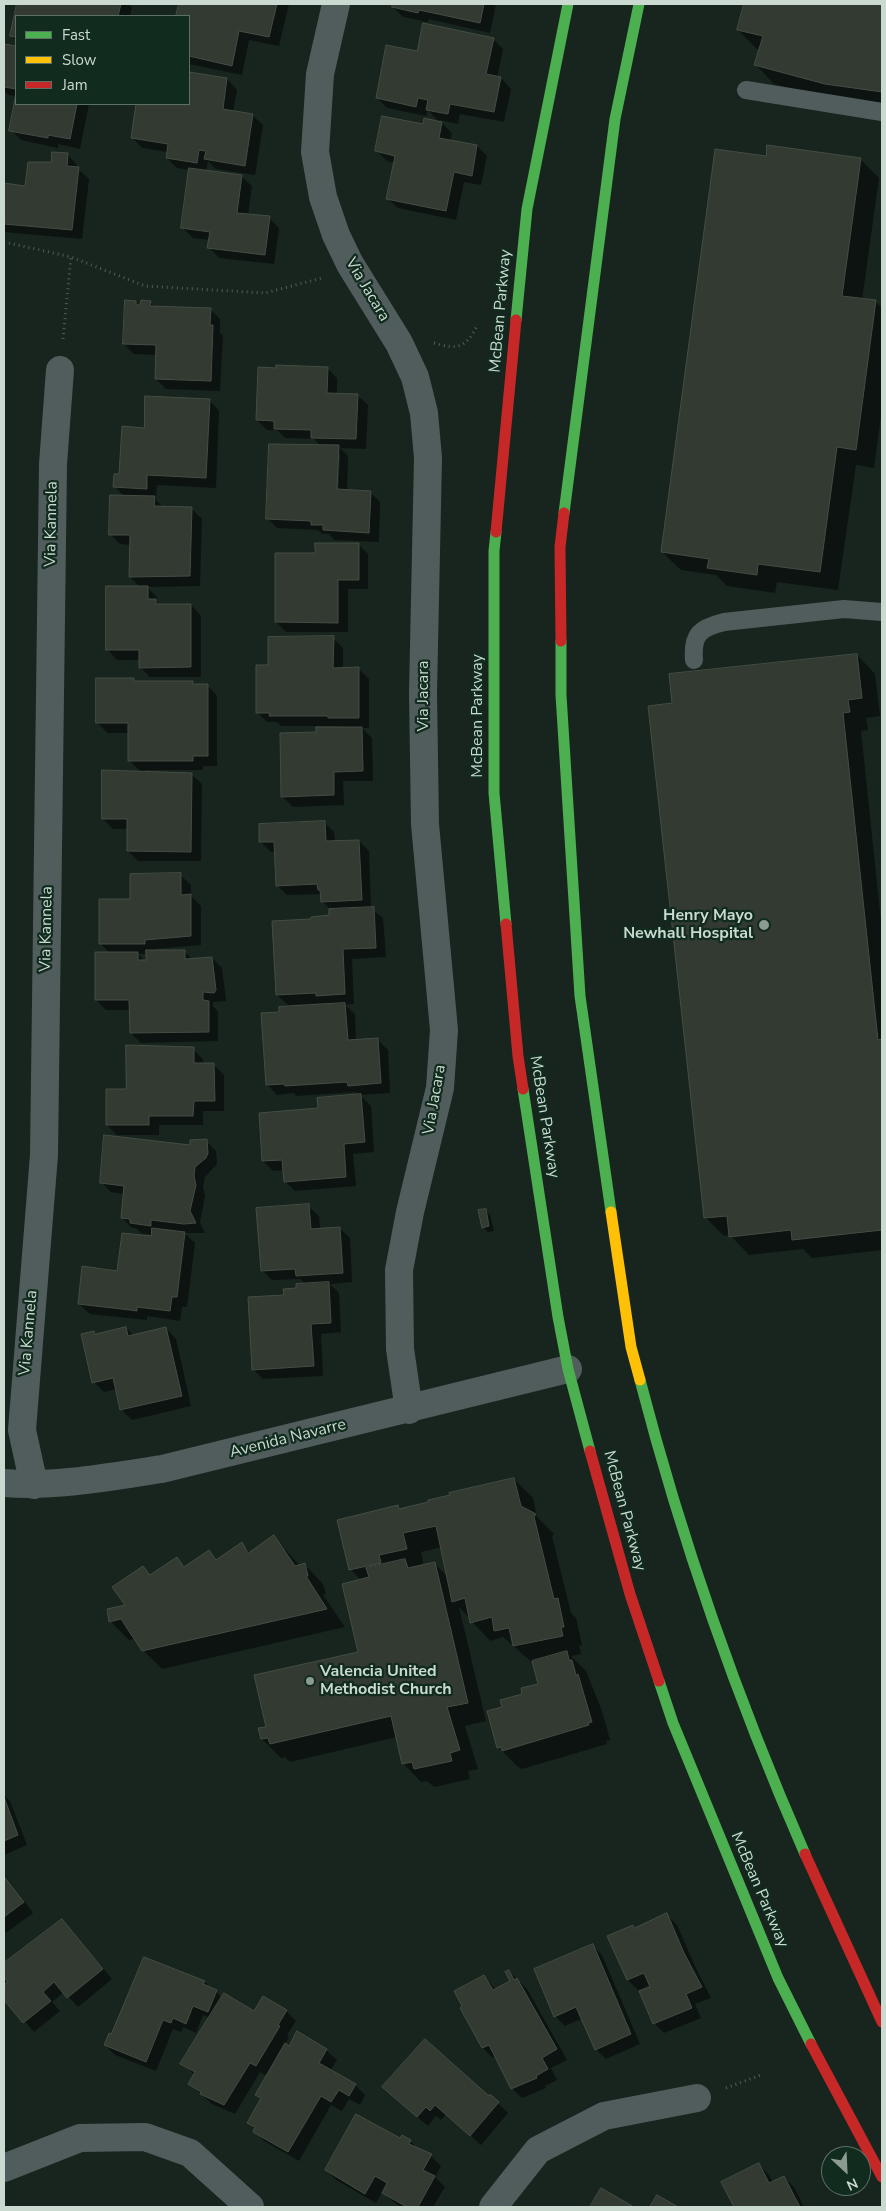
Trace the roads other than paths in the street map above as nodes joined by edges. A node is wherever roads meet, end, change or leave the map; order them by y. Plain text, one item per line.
1 (336, 4) edge
2 (568, 4) edge
3 (639, 4) edge
4 (746, 90) dead end
5 (882, 112) edge
6 (60, 370) road end
7 (882, 612) edge
8 (694, 660) dead end
9 (568, 1369) junction
10 (409, 1410) junction
11 (4, 1483) edge
12 (34, 1486) junction
13 (882, 2022) edge
14 (697, 2098) road end
15 (4, 2168) edge
16 (882, 2177) edge
17 (250, 2207) edge
18 (493, 2207) edge

1 - 10 street, Via Jacara
2 - 9 main road, McBean Parkway
3 - 13 main road
4 - 5 lane
6 - 12 street, Via Kannela
7 - 8 lane
9 - 10 street, Avenida Navarre
9 - 16 main road, McBean Parkway
10 - 12 street, Avenida Navarre
11 - 12 street, Avenida Navarre
14 - 18 street
15 - 17 street

